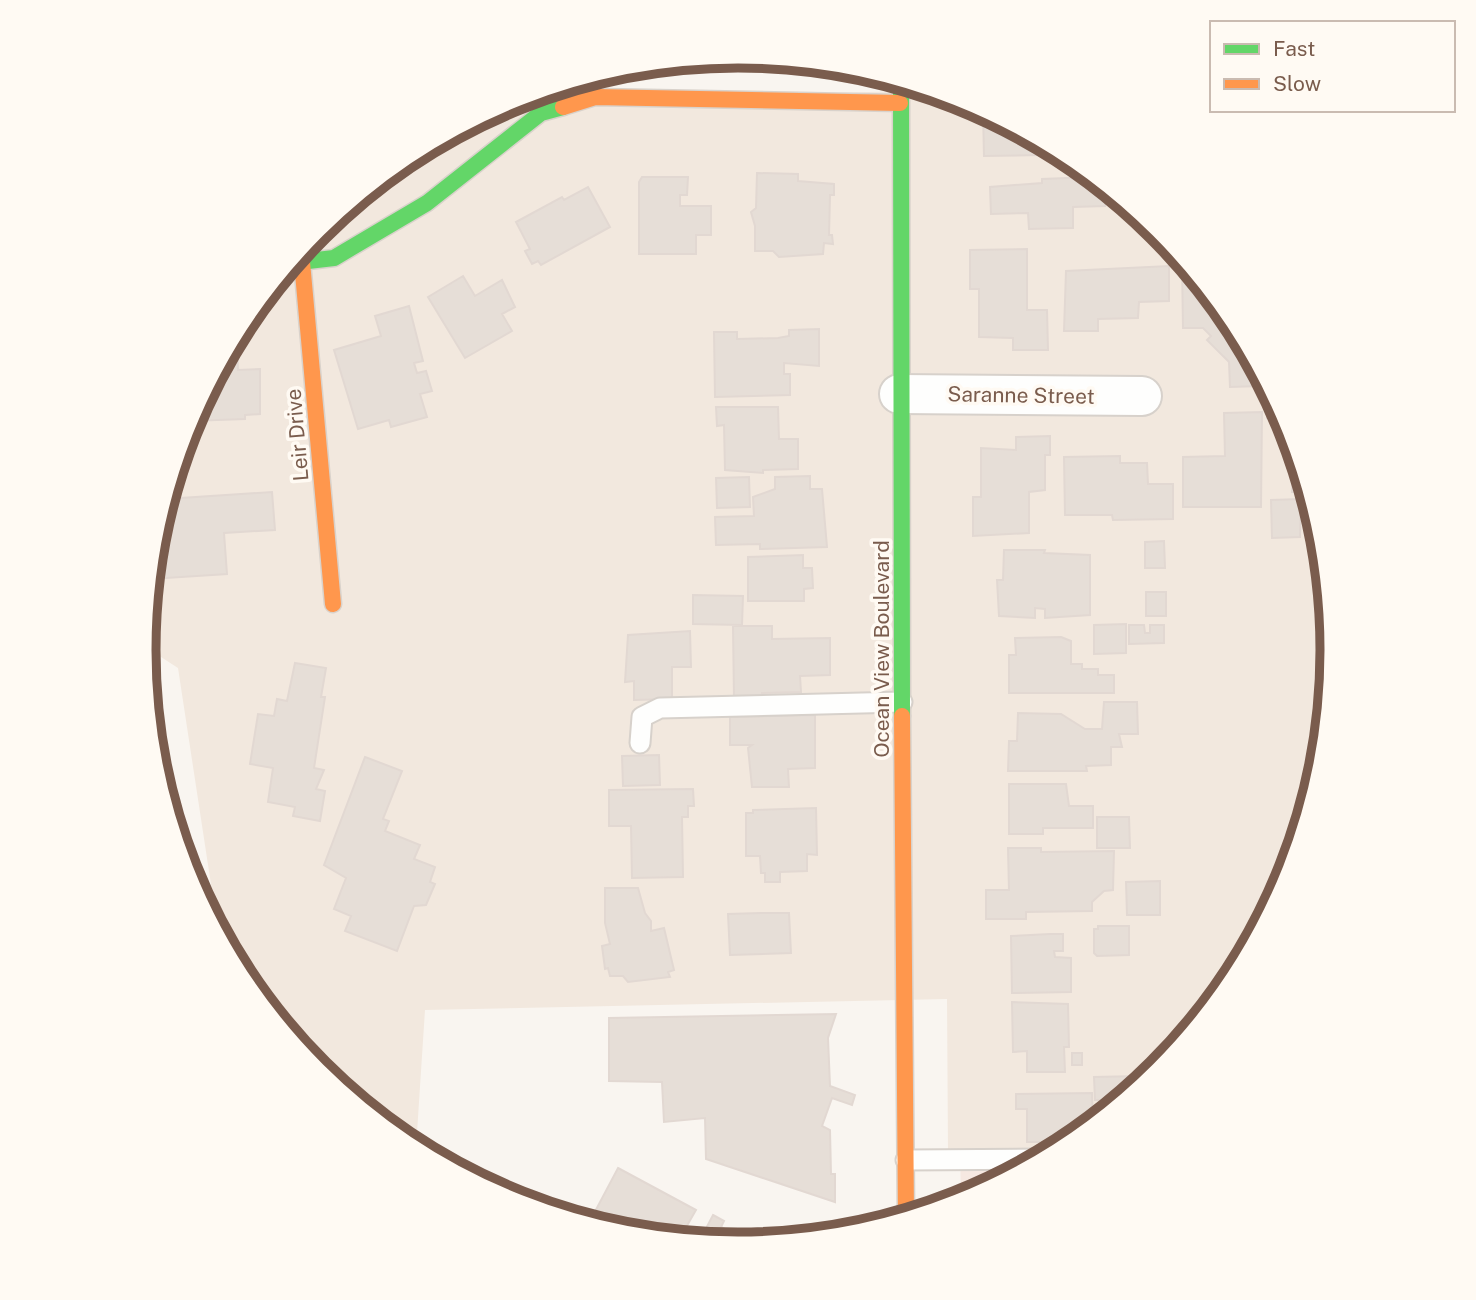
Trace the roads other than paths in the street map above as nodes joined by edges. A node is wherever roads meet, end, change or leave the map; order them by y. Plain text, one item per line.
1 (901, 92) edge
2 (900, 103) junction
3 (306, 261) edge
4 (298, 270) edge
5 (900, 394) junction
6 (1142, 396) dead end
7 (333, 604) dead end
8 (902, 702) junction
9 (640, 743) dead end
10 (1019, 1159) edge
11 (906, 1160) junction
12 (906, 1207) edge

1 - 2 street, Ocean View Boulevard
2 - 3 street
2 - 5 street, Ocean View Boulevard
4 - 7 street, Leir Drive
5 - 6 street, Saranne Street
5 - 8 street, Ocean View Boulevard
8 - 9 lane
8 - 11 street, Ocean View Boulevard
10 - 11 lane
11 - 12 street, Ocean View Boulevard

